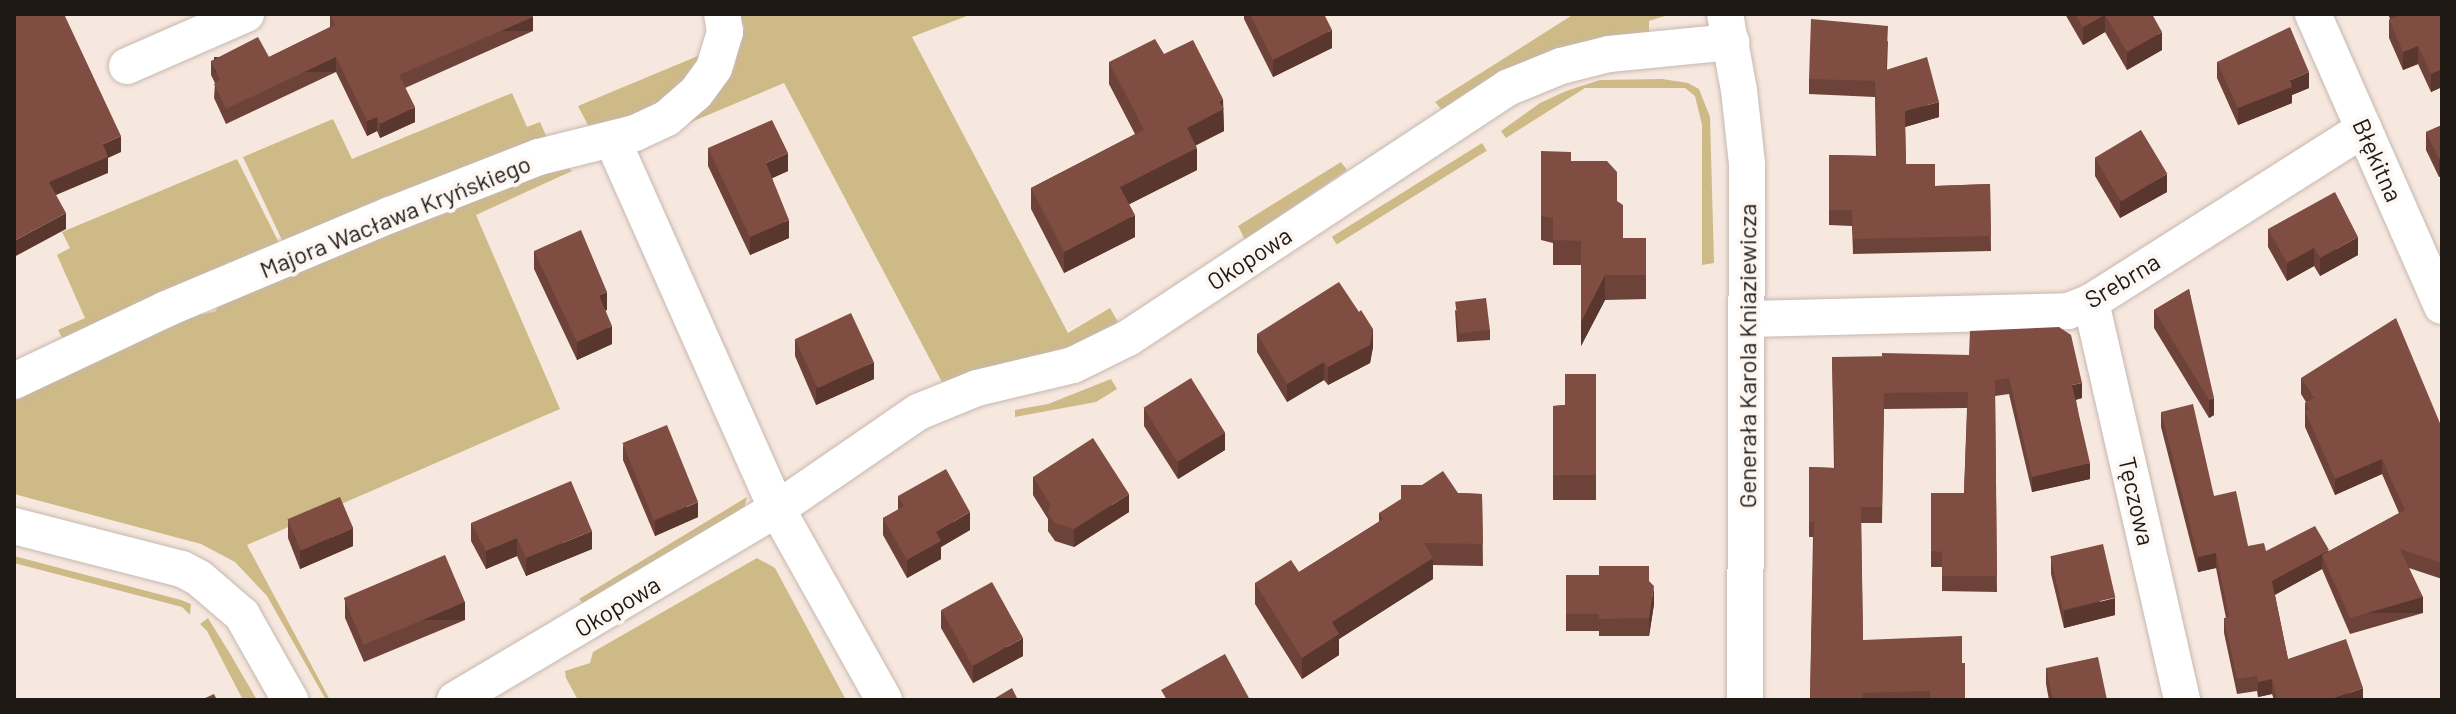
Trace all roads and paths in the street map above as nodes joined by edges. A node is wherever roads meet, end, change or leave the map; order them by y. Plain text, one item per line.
1 (246, 14) edge
2 (722, 14) edge
3 (2313, 14) edge
4 (1728, 28) edge
5 (127, 66) dead end
6 (2364, 129) junction
7 (612, 139) junction
8 (2091, 302) junction
9 (2442, 306) edge
10 (1749, 319) junction
11 (14, 381) edge
12 (777, 509) junction
13 (14, 526) edge
14 (290, 700) edge
15 (455, 700) edge
16 (884, 700) edge
17 (1745, 700) edge
18 (2182, 700) edge

1 - 5 street
2 - 7 street, Majora Wacława Kryńskiego
3 - 6 street, Błękitna
4 - 10 street, Generała Karola Kniaziewicza
4 - 12 street, Okopowa
6 - 8 street, Srebrna
6 - 9 street, Błękitna
7 - 11 street, Majora Wacława Kryńskiego
7 - 12 street
8 - 10 street, Srebrna
8 - 18 street, Tęczowa
10 - 17 street, Generała Karola Kniaziewicza
12 - 15 street, Okopowa
12 - 16 street
13 - 14 street

